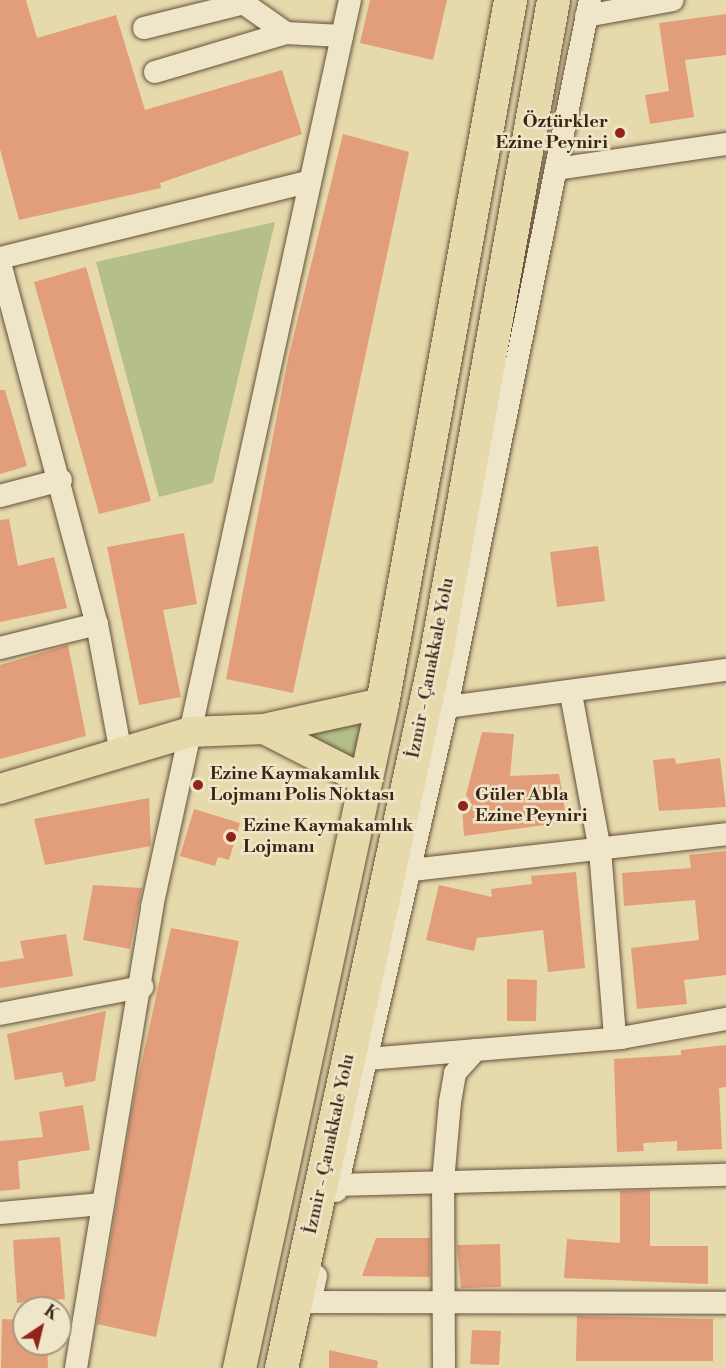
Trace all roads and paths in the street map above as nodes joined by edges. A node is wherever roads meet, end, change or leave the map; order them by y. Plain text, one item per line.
1 (350, 0) edge
2 (510, 0) edge
3 (553, 0) edge
4 (673, 0) edge
5 (239, 2) edge
6 (588, 8) edge
7 (144, 28) dead end
8 (286, 33) junction
9 (342, 36) junction
10 (155, 72) dead end
11 (726, 144) edge
12 (556, 169) junction
13 (308, 182) junction
14 (0, 258) edge
15 (0, 263) edge
16 (61, 480) junction
17 (0, 496) edge
18 (97, 624) junction
19 (0, 648) edge
20 (726, 670) edge
21 (571, 694) junction
22 (382, 703) junction
23 (436, 709) junction
24 (264, 729) junction
25 (190, 732) junction
26 (121, 753) junction
27 (364, 780) junction
28 (0, 789) edge
29 (726, 834) edge
30 (600, 850) junction
31 (412, 870) junction
32 (142, 987) junction
33 (0, 1014) edge
34 (726, 1019) edge
35 (615, 1038) junction
36 (476, 1050) junction
37 (367, 1059) junction
38 (726, 1174) edge
39 (443, 1182) junction
40 (337, 1185) junction
41 (102, 1204) junction
42 (0, 1214) edge
43 (444, 1302) junction
44 (726, 1303) edge
45 (76, 1368) edge
46 (239, 1368) edge
47 (282, 1368) edge
48 (444, 1368) edge

1 - 9 street
2 - 22 highway
3 - 23 highway, İzmir - Çanakkale Yolu
4 - 6 street
5 - 7 street
5 - 8 street
6 - 12 street
8 - 9 street
8 - 10 street
9 - 13 street
11 - 12 street
12 - 23 street
13 - 14 street
13 - 25 street
15 - 16 street
16 - 17 street
16 - 18 street
18 - 19 street
18 - 26 street
20 - 21 street
21 - 23 street
21 - 30 street
22 - 24 main road
22 - 27 highway
23 - 31 street
23 - 47 highway, İzmir - Çanakkale Yolu
24 - 25 main road
24 - 27 main road
25 - 26 main road
25 - 32 street
26 - 28 main road
27 - 46 highway
29 - 30 street
30 - 31 street
30 - 35 street
31 - 37 street
32 - 33 street
32 - 41 street
34 - 35 street
35 - 36 street
36 - 37 street
36 - 39 street
37 - 40 street
38 - 39 street
39 - 40 street
39 - 43 street
40 - 43 street
41 - 42 street
41 - 45 street
43 - 44 street
43 - 48 street

